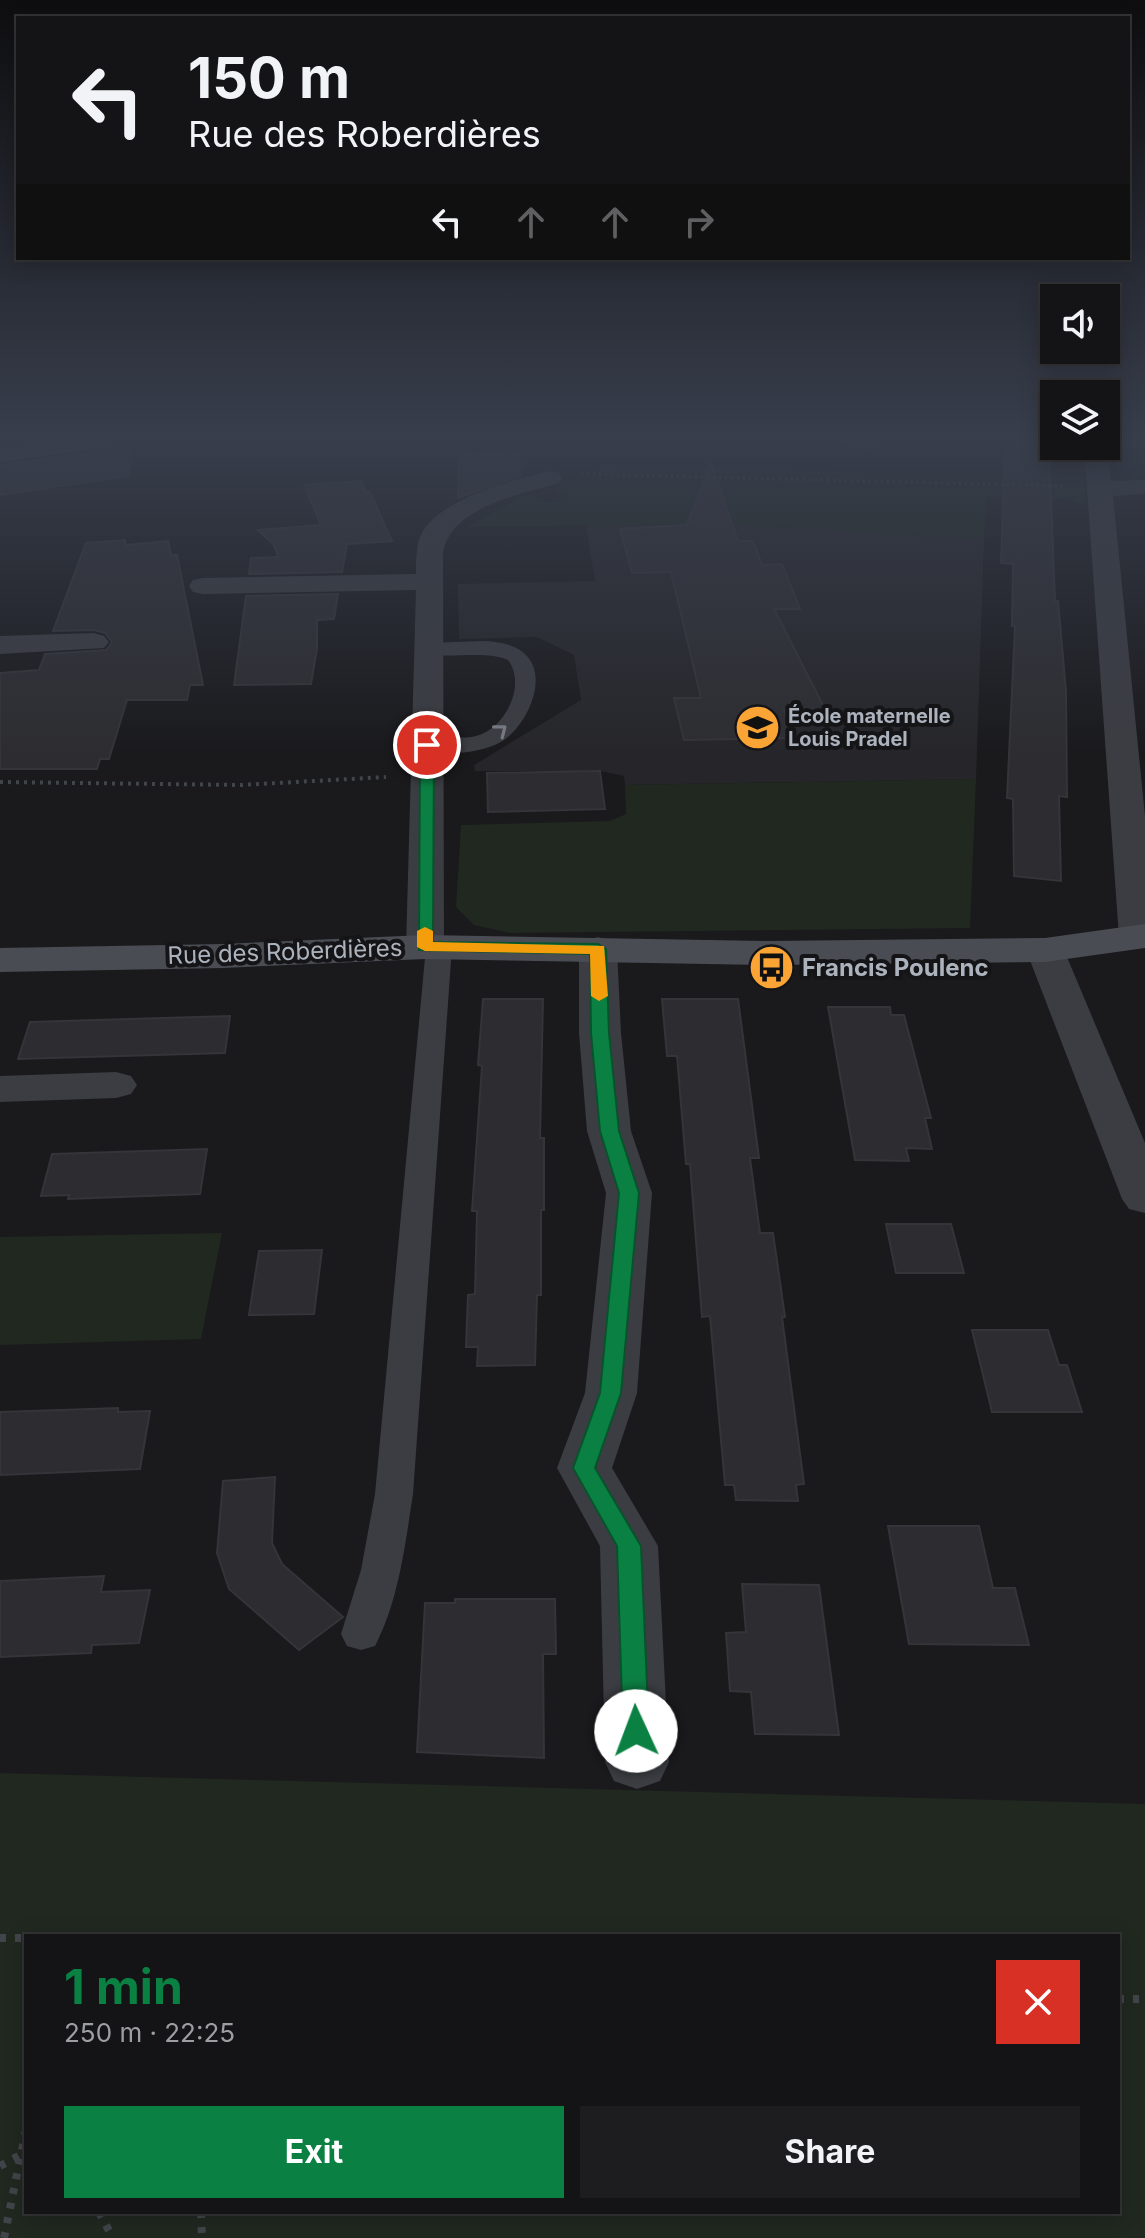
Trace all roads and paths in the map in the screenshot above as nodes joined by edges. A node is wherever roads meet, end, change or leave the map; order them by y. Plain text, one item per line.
1 (432, 545) edge
2 (1106, 545) edge
3 (429, 582) junction
4 (203, 586) dead end
5 (94, 642) dead end
6 (0, 645) edge
7 (428, 649) junction
8 (427, 758) junction
9 (0, 782) edge
10 (1142, 936) edge
11 (432, 947) junction
12 (598, 949) junction
13 (1045, 950) junction
14 (0, 960) edge
15 (116, 1085) dead end
16 (0, 1089) edge
17 (1145, 1199) edge
18 (361, 1634) dead end
19 (637, 1762) dead end
20 (0, 1938) edge
21 (24, 1938) edge
22 (1120, 1999) edge
23 (1145, 1999) edge
24 (23, 2154) edge
25 (1, 2164) edge
26 (100, 2214) edge
27 (201, 2214) edge
28 (4, 2238) edge
29 (113, 2238) edge
30 (202, 2238) edge

1 - 3 street
2 - 10 street
3 - 4 street
3 - 7 street
5 - 6 street
7 - 8 street
8 -> 7 lane
8 - 9 path
8 - 11 street
10 - 13 street, Rue des Roberdières
11 - 12 street, Rue des Roberdières
11 - 14 street, Rue des Roberdières
11 - 18 lane
12 - 13 street, Rue des Roberdières
12 - 19 street
13 - 17 street
15 - 16 street
20 - 21 path
22 - 23 path
24 - 25 path
24 - 28 path
26 - 29 path
27 - 30 path

